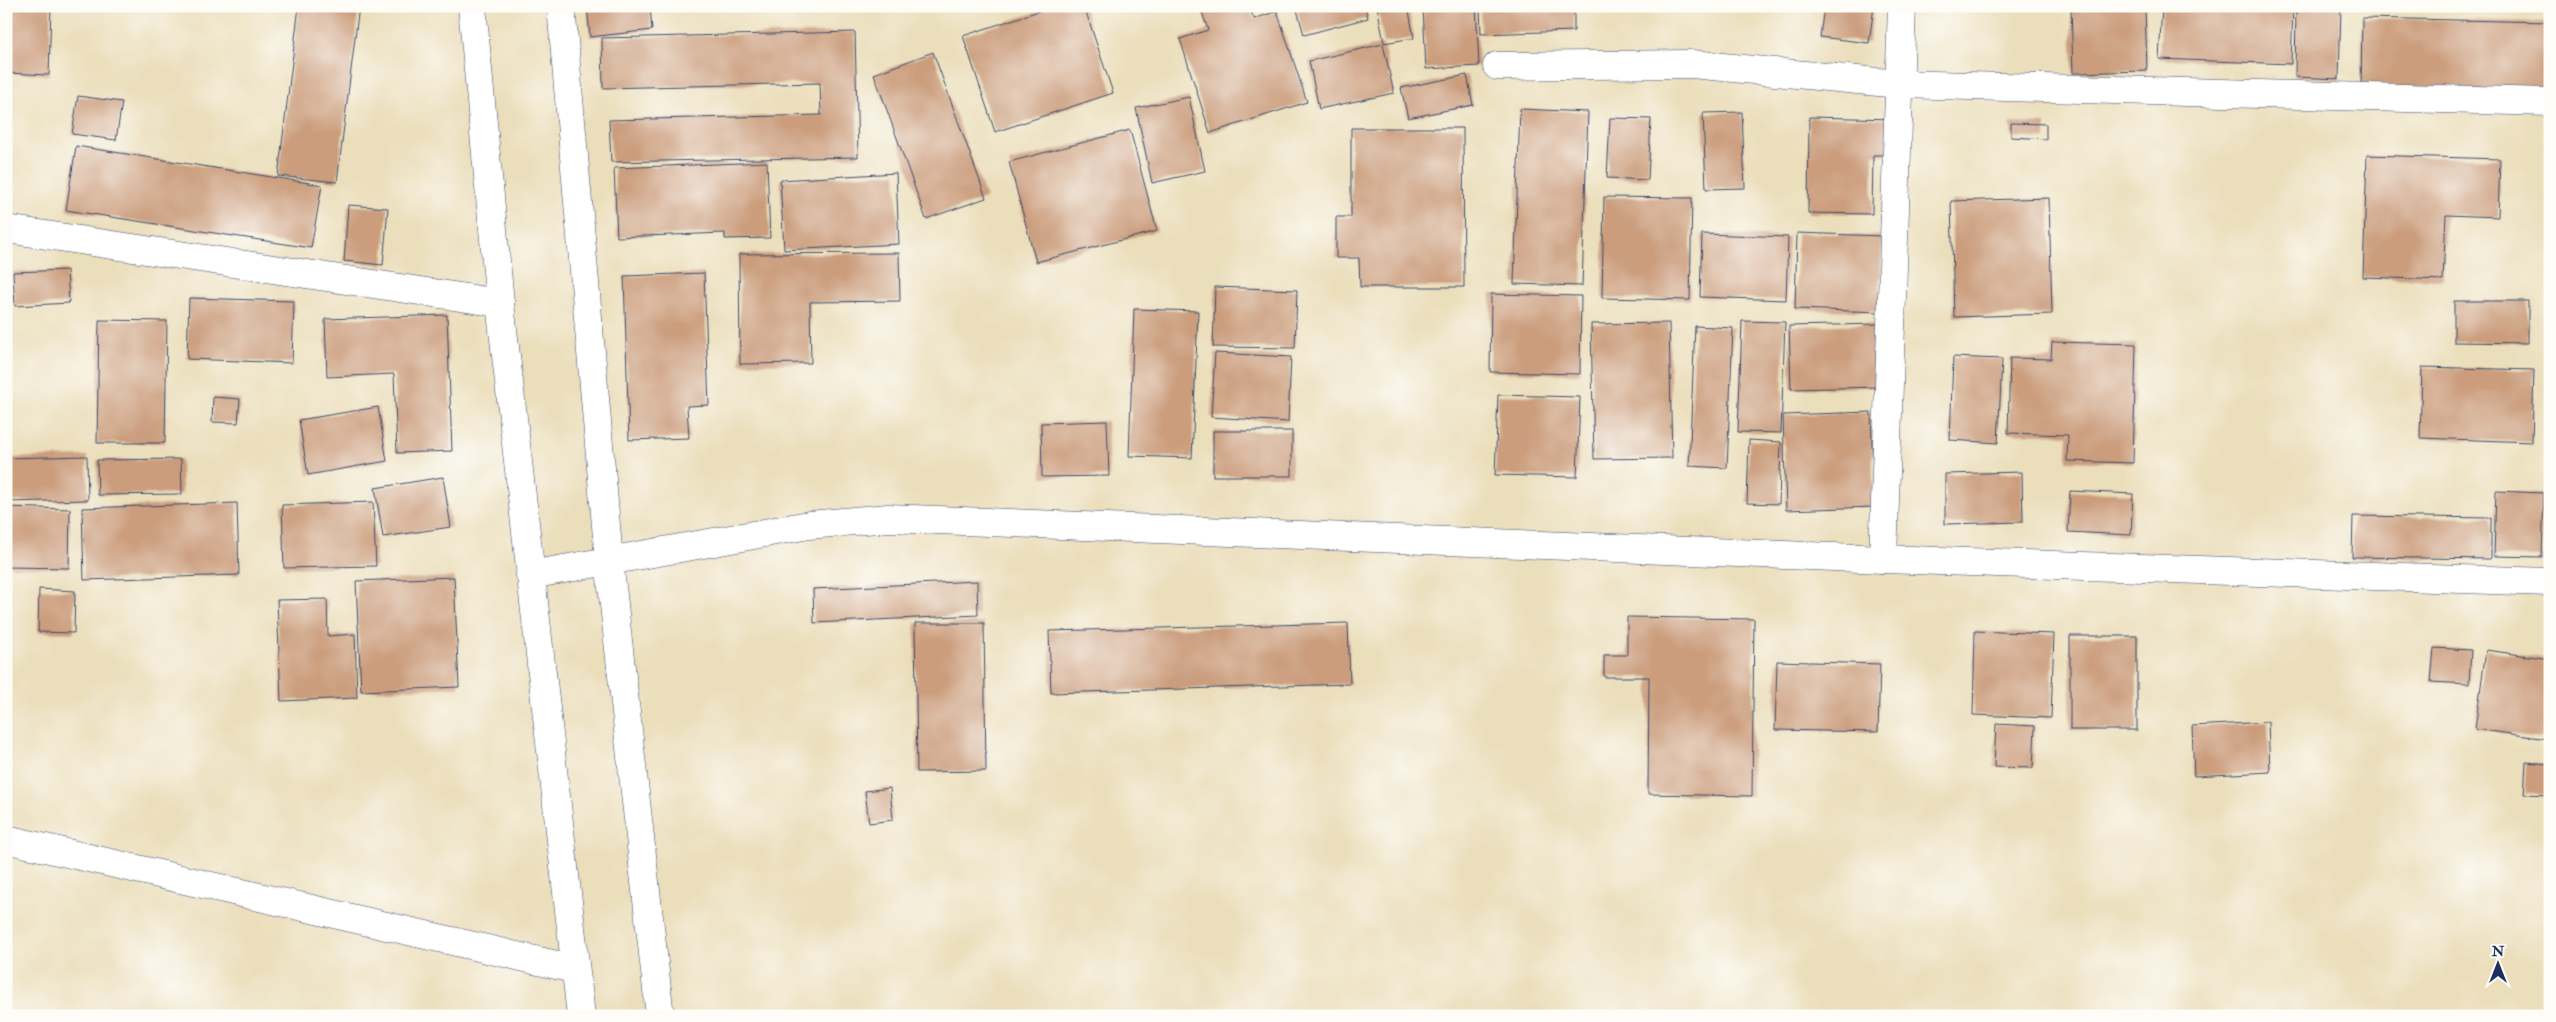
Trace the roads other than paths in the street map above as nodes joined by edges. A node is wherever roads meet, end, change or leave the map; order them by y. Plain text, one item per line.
1 (472, 6) edge
2 (561, 6) edge
3 (1902, 6) edge
4 (1497, 66) dead end
5 (1899, 84) junction
6 (2550, 102) edge
7 (6, 229) edge
8 (500, 304) junction
9 (1883, 559) junction
10 (609, 560) junction
11 (530, 575) junction
12 (2550, 582) edge
13 (6, 840) edge
14 (574, 969) junction
15 (581, 1016) edge
16 (660, 1016) edge

1 - 8 street
2 - 10 street
3 - 5 street
4 - 5 street
5 - 6 street
5 - 9 street
7 - 8 street
8 - 11 street
9 - 10 street
9 - 12 street
10 - 11 street
10 - 16 street
11 - 14 street
13 - 14 street
14 - 15 street

